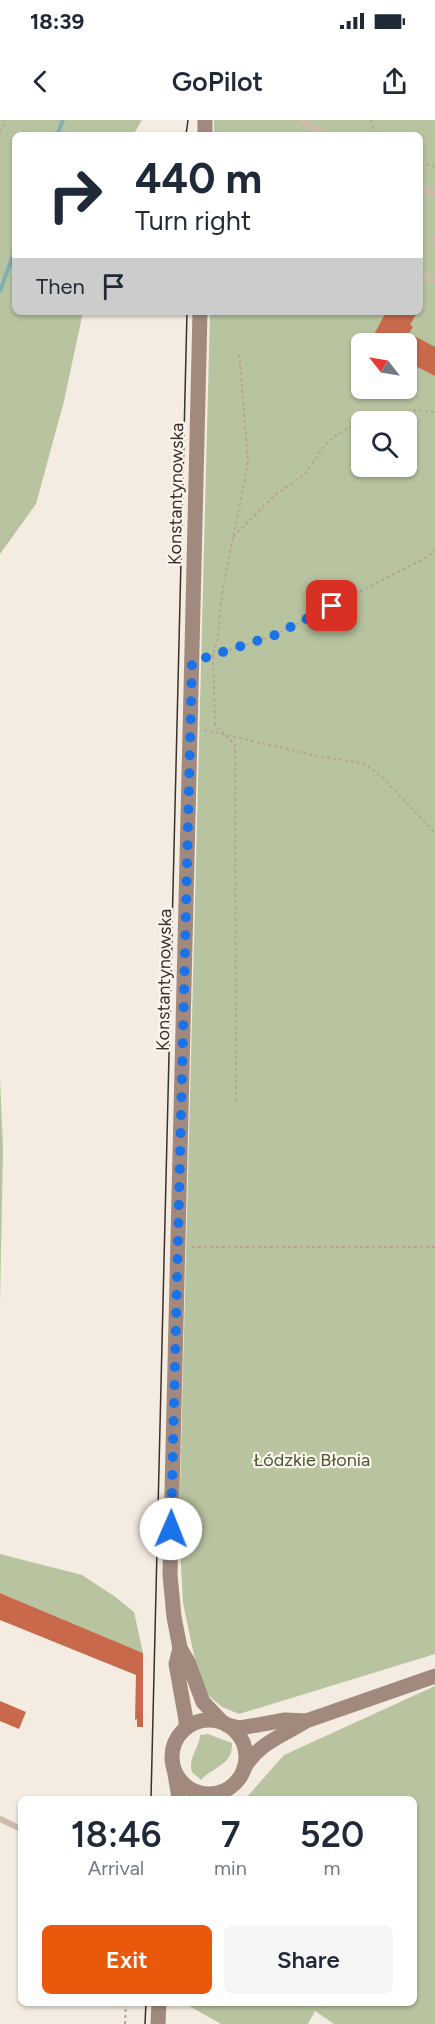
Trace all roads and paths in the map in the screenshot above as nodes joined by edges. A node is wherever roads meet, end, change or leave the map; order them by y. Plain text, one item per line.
1 (6, 120) edge
2 (301, 120) edge
3 (0, 132) edge
4 (323, 132) edge
5 (200, 315) edge
6 (239, 351) dead end
7 (435, 412) edge
8 (233, 537) junction
9 (435, 551) edge
10 (213, 655) junction
11 (192, 662) junction
12 (190, 727) junction
13 (224, 734) junction
14 (435, 833) edge
15 (236, 1101) dead end
16 (435, 1247) edge
17 (177, 1248) junction
18 (180, 1648) junction
19 (435, 1677) edge
20 (306, 1720) junction
21 (224, 1724) junction
22 (186, 1728) junction
23 (174, 1768) junction
24 (243, 1771) junction
25 (179, 1796) edge
26 (209, 1796) edge
27 (0, 1819) edge
28 (18, 1828) edge
29 (126, 2006) edge
30 (159, 2006) edge
31 (125, 2024) edge
32 (159, 2024) edge

1 - 3 path
2 - 4 lane
5 - 11 main road, Konstantynowska
6 - 8 path
7 - 8 path
8 - 10 path
9 - 10 path
10 - 11 path
10 - 13 path
11 - 12 main road, Konstantynowska
12 - 13 path
12 - 17 main road, Konstantynowska
13 - 14 path
13 - 15 path
16 - 17 path
17 - 18 main road, Konstantynowska
18 - 21 main road, Konstantynowska
18 - 22 main road, Konstantynowska
19 - 20 main road
20 - 21 main road
20 - 24 main road
21 - 22 main road
21 - 24 main road
22 - 23 main road
23 - 25 main road
23 - 26 main road
24 - 26 main road
27 - 28 lane
29 - 31 path
30 - 32 main road

